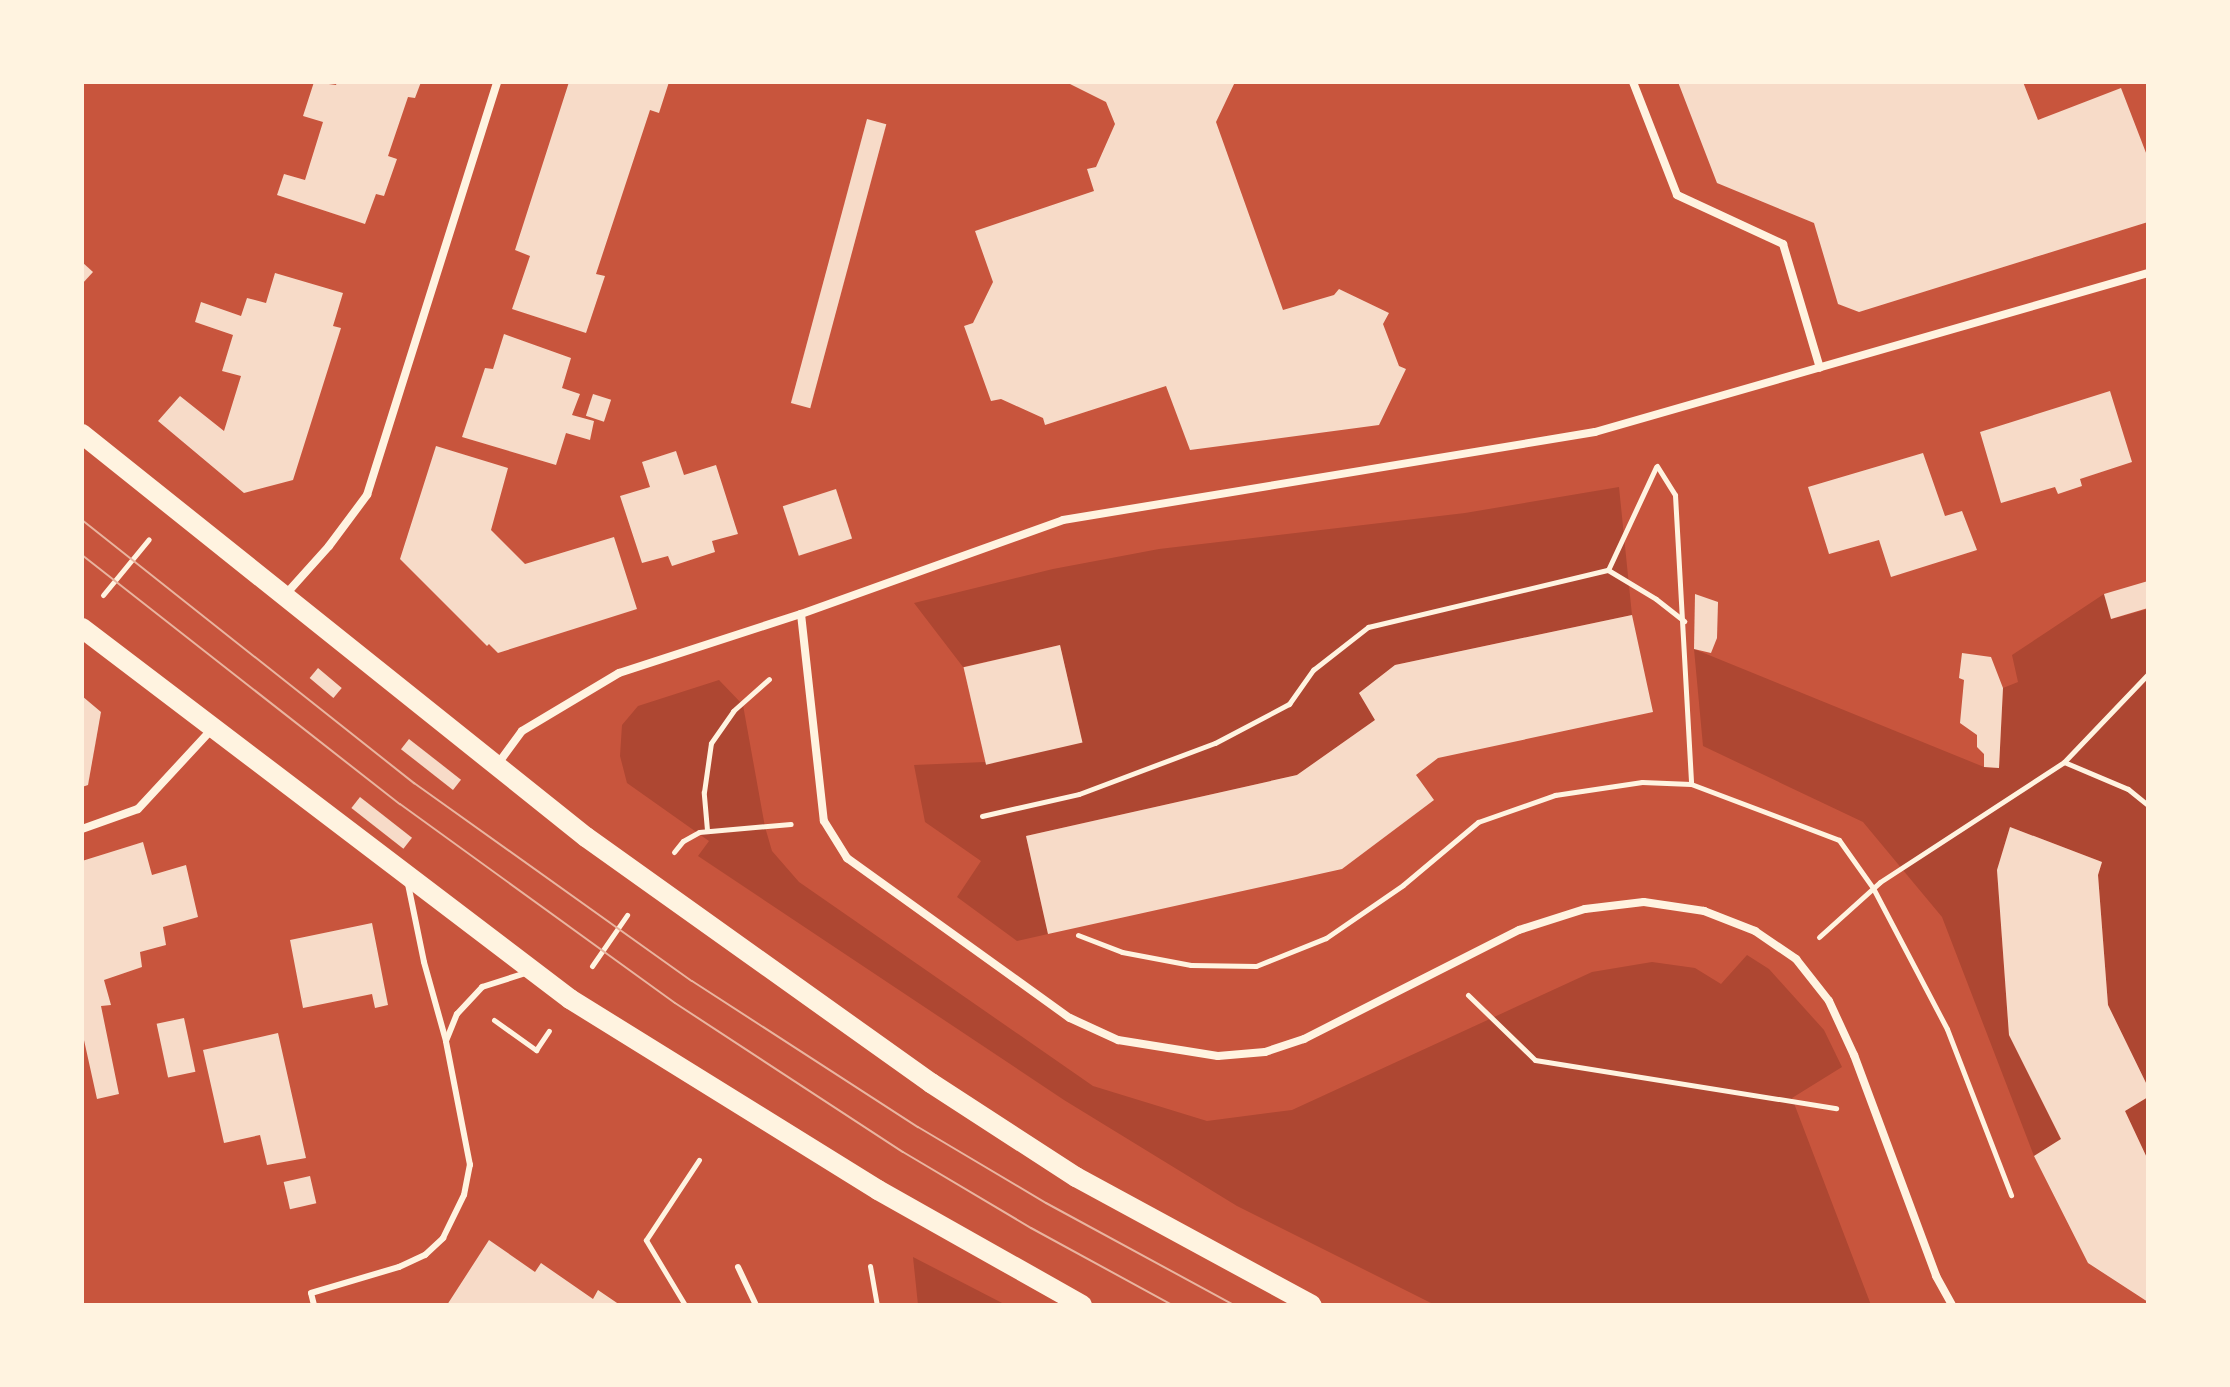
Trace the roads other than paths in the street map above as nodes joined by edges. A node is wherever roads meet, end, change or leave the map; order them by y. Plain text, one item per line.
1 (497, 82) edge
2 (1633, 82) edge
3 (2148, 273) edge
4 (1820, 368) junction
5 (82, 434) edge
6 (283, 598) junction
7 (801, 614) junction
8 (82, 628) edge
9 (212, 729) junction
10 (496, 766) junction
11 (82, 829) edge
12 (407, 878) junction
13 (535, 971) junction
14 (446, 1041) junction
15 (738, 1267) dead end
16 (314, 1305) edge
17 (756, 1305) edge
18 (1082, 1305) edge
19 (1312, 1305) edge
20 (1952, 1305) edge

1 - 6 street
2 - 4 street
3 - 4 street
4 - 7 street
5 - 6 main road
6 - 10 main road
7 - 10 street
7 - 20 street
8 - 9 main road
9 - 11 street
9 - 12 main road
10 - 19 main road
12 - 13 main road
12 - 14 lane
13 - 14 lane
13 - 18 main road
14 - 16 lane
15 - 17 lane

